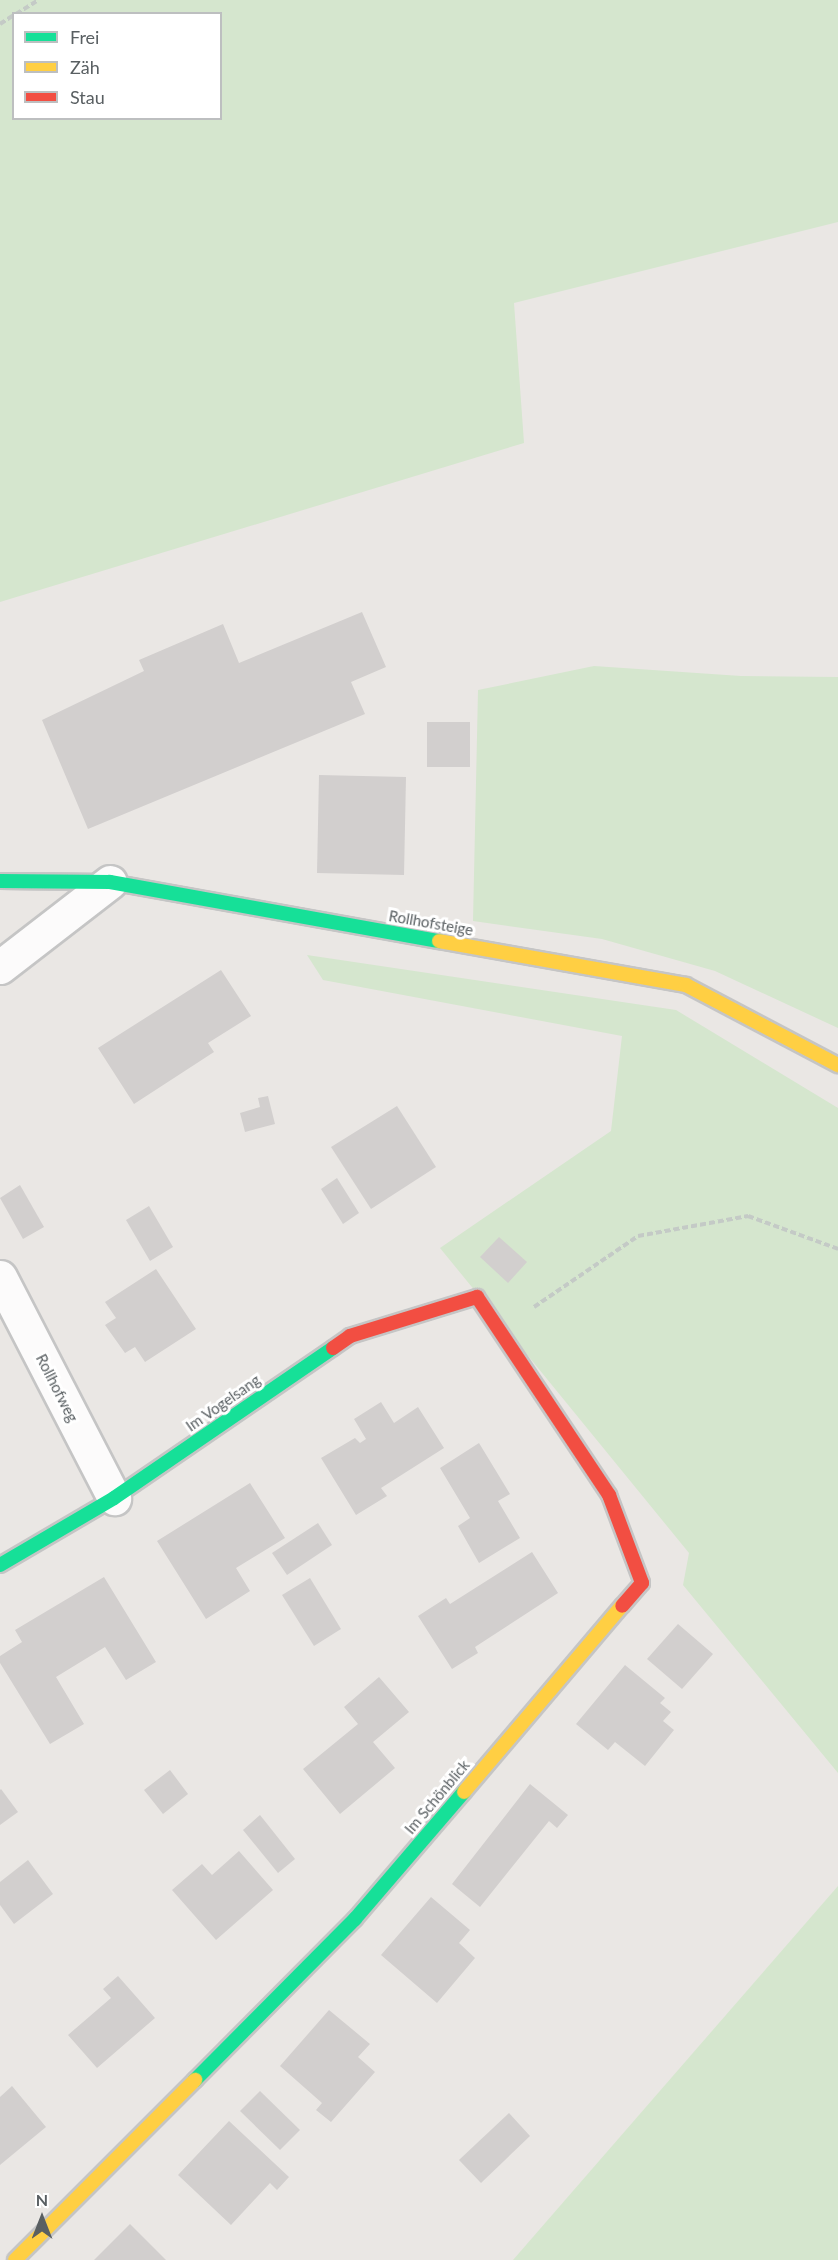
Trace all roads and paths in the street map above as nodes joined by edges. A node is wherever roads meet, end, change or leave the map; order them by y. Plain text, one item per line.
1 (38, 0) edge
2 (18, 12) edge
3 (0, 881) edge
4 (110, 882) junction
5 (0, 968) edge
6 (838, 1065) edge
7 (838, 1249) edge
8 (0, 1277) edge
9 (477, 1297) joint
10 (499, 1331) junction
11 (114, 1498) junction
12 (0, 1565) edge
13 (15, 2260) edge

1 - 2 path
3 - 4 street, Rollhofsteige
4 - 5 street
4 - 6 street, Rollhofsteige
7 - 10 path
8 - 11 street, Rollhofweg
9 - 10 street, Im Schönblick
9 - 11 street, Im Vogelsang
10 - 13 street, Im Schönblick
11 - 12 street, Im Vogelsang

